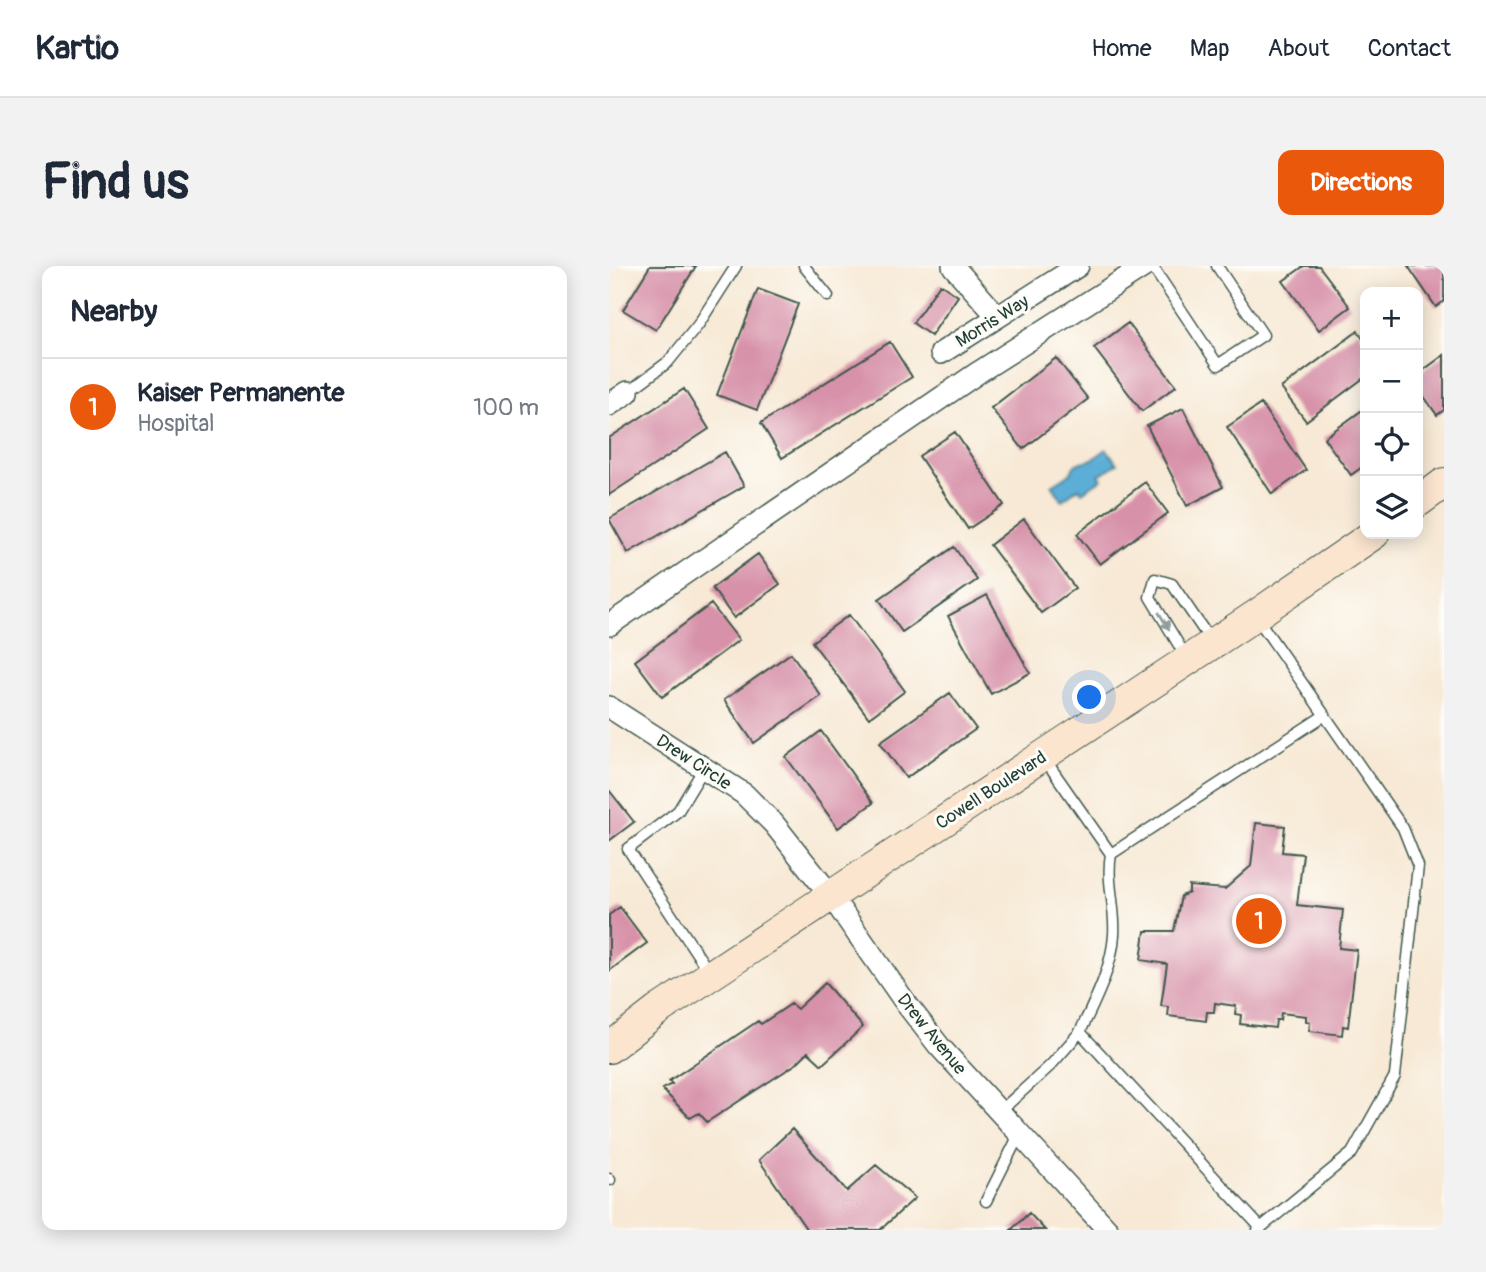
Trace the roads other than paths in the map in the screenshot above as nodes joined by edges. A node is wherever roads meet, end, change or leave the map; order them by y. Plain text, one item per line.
1 (736, 266) edge
2 (804, 266) edge
3 (953, 266) edge
4 (1078, 266) edge
5 (1145, 266) edge
6 (1152, 266) edge
7 (1217, 266) edge
8 (828, 296) dead end
9 (998, 317) junction
10 (941, 353) dead end
11 (628, 392) joint
12 (609, 405) edge
13 (1444, 483) edge
14 (1423, 498) edge
15 (1367, 539) edge
16 (1256, 615) junction
17 (609, 625) edge
18 (1213, 643) junction
19 (1188, 660) junction
20 (609, 707) edge
21 (1325, 715) junction
22 (1042, 756) junction
23 (704, 768) junction
24 (774, 824) joint
25 (1111, 854) junction
26 (831, 896) junction
27 (711, 975) junction
28 (1080, 1032) junction
29 (609, 1048) edge
30 (998, 1113) junction
31 (1019, 1135) junction
32 (986, 1201) dead end
33 (1260, 1229) edge
34 (1108, 1230) edge

1 - 11 lane
2 - 8 lane
3 - 9 street
4 - 9 street, Morris Way
5 - 17 street
6 - 7 lane
9 - 10 street, Morris Way
11 - 12 street
13 - 14 main road
15 - 16 main road, Cowell Boulevard
16 - 18 main road, Cowell Boulevard
16 - 21 lane
18 - 19 main road, Cowell Boulevard
18 -> 19 lane
19 - 22 main road, Cowell Boulevard
20 - 23 street, Drew Circle
21 - 25 lane
21 - 33 lane
22 - 25 lane
22 - 26 main road, Cowell Boulevard
23 - 24 street, Drew Circle
23 - 27 lane
24 - 26 street, Drew Avenue
25 - 28 lane
26 - 27 main road, Cowell Boulevard
26 - 30 street, Drew Avenue
27 - 29 main road, Cowell Boulevard
28 - 30 lane
28 - 33 lane
30 - 31 street, Drew Avenue
31 - 32 lane
31 - 34 street, Drew Avenue

